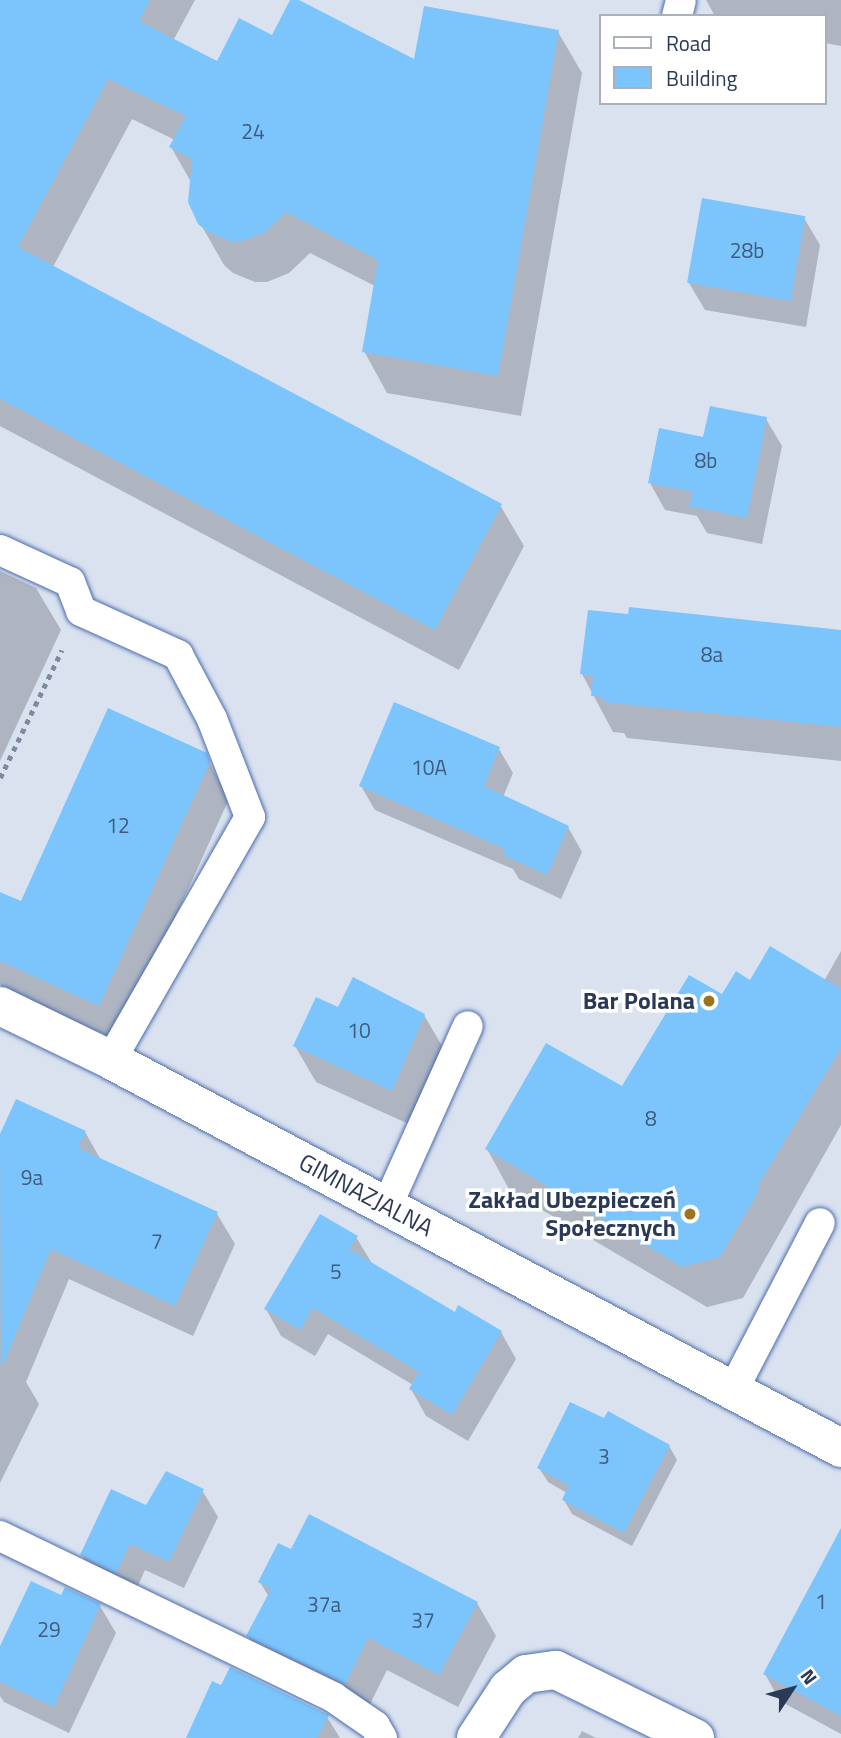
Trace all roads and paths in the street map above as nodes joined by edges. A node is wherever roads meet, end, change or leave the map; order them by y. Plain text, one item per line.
1 (0, 550) edge
2 (81, 611) junction
3 (0, 778) edge
4 (0, 1006) edge
5 (468, 1026) dead end
6 (111, 1060) junction
7 (387, 1206) junction
8 (820, 1223) dead end
9 (733, 1390) junction
10 (841, 1448) edge
11 (0, 1536) edge
12 (382, 1738) edge
13 (476, 1738) edge
14 (695, 1738) edge

1 - 2 lane
2 - 3 path
2 - 6 lane
4 - 6 street, GIMNAZJALNA
5 - 7 lane
6 - 7 street, GIMNAZJALNA
7 - 9 street, GIMNAZJALNA
8 - 9 lane
9 - 10 street, GIMNAZJALNA
11 - 12 lane
13 - 14 street

